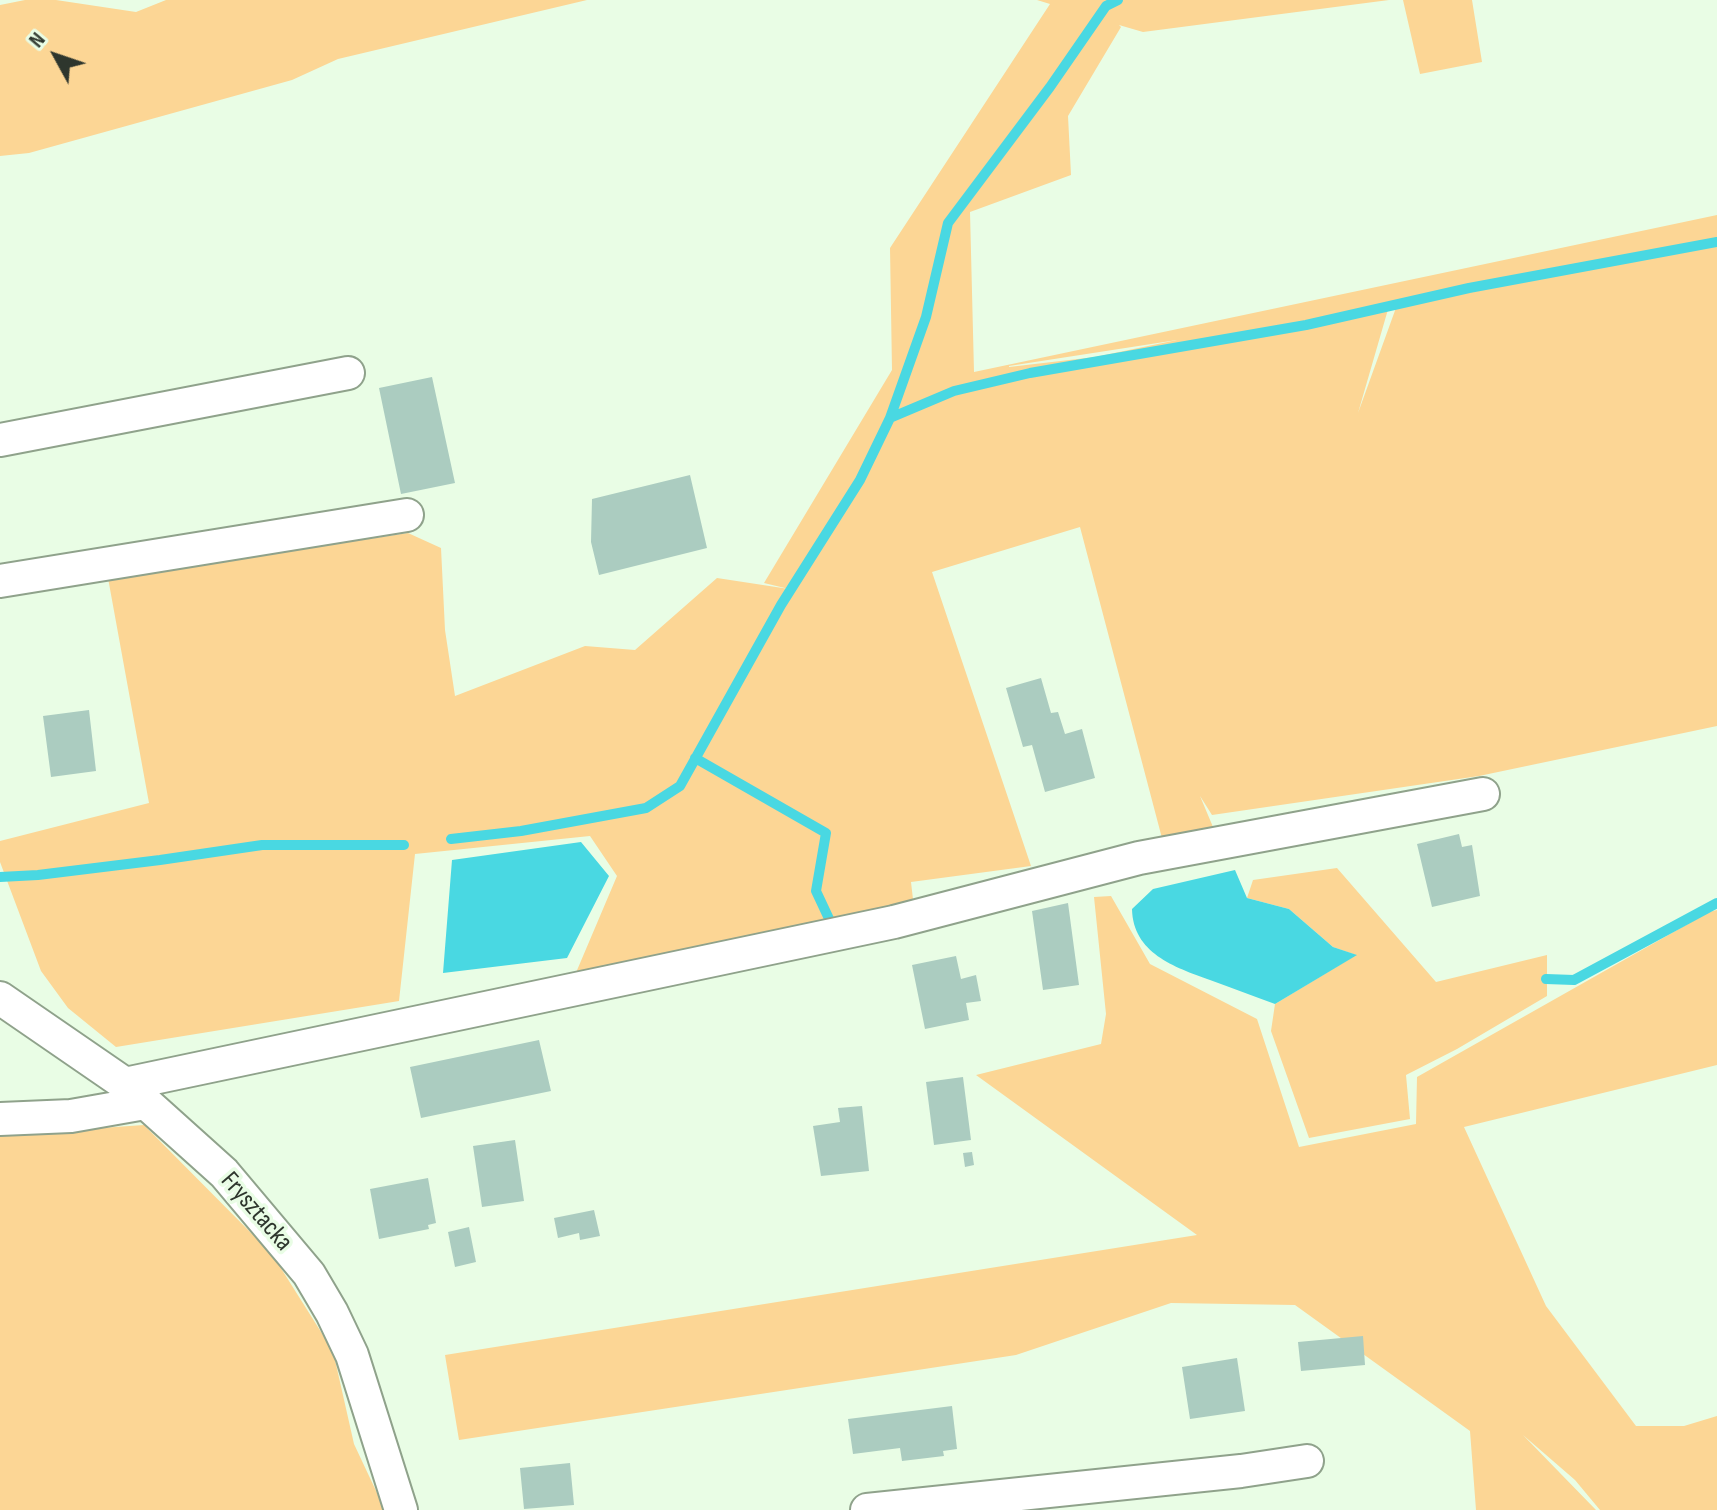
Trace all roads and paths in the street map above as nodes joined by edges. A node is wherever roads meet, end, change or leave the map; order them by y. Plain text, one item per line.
1 (348, 373) dead end
2 (0, 440) edge
3 (407, 515) dead end
4 (0, 581) edge
5 (1483, 794) dead end
6 (0, 998) edge
7 (135, 1094) junction
8 (0, 1119) edge
9 (1307, 1461) dead end
10 (401, 1510) edge
11 (867, 1510) edge

1 - 2 street
3 - 4 street
5 - 7 street
6 - 7 street, Frysztacka
7 - 8 street
7 - 10 street, Frysztacka
9 - 11 street

